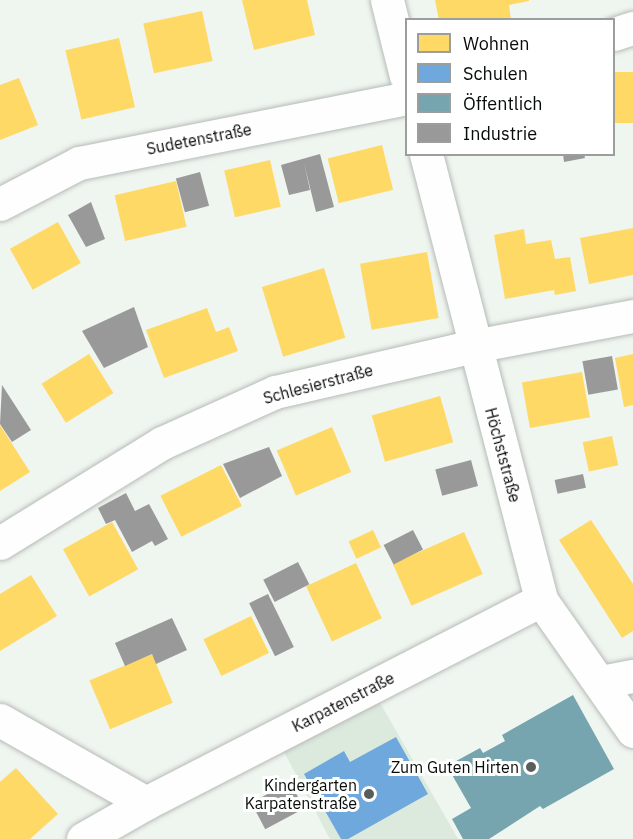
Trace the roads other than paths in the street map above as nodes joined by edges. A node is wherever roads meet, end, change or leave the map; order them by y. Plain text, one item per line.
1 (387, 0) edge
2 (633, 28) edge
3 (615, 34) edge
4 (405, 72) edge
5 (405, 99) edge
6 (426, 156) edge
7 (0, 204) edge
8 (633, 316) edge
9 (474, 346) junction
10 (0, 543) edge
11 (541, 600) junction
12 (633, 676) edge
13 (601, 682) junction
14 (0, 720) edge
15 (633, 732) edge
16 (146, 803) junction
17 (83, 839) edge

1 - 4 street
2 - 3 street
5 - 7 street, Sudetenstraße
6 - 9 street, Höchststraße
8 - 9 street, Schlesierstraße
9 - 10 street, Schlesierstraße
9 - 11 street, Höchststraße
11 - 13 street, Höchststraße
11 - 16 street, Karpatenstraße
12 - 13 street
13 - 15 street, Höchststraße
14 - 16 street
16 - 17 street, Karpatenstraße

